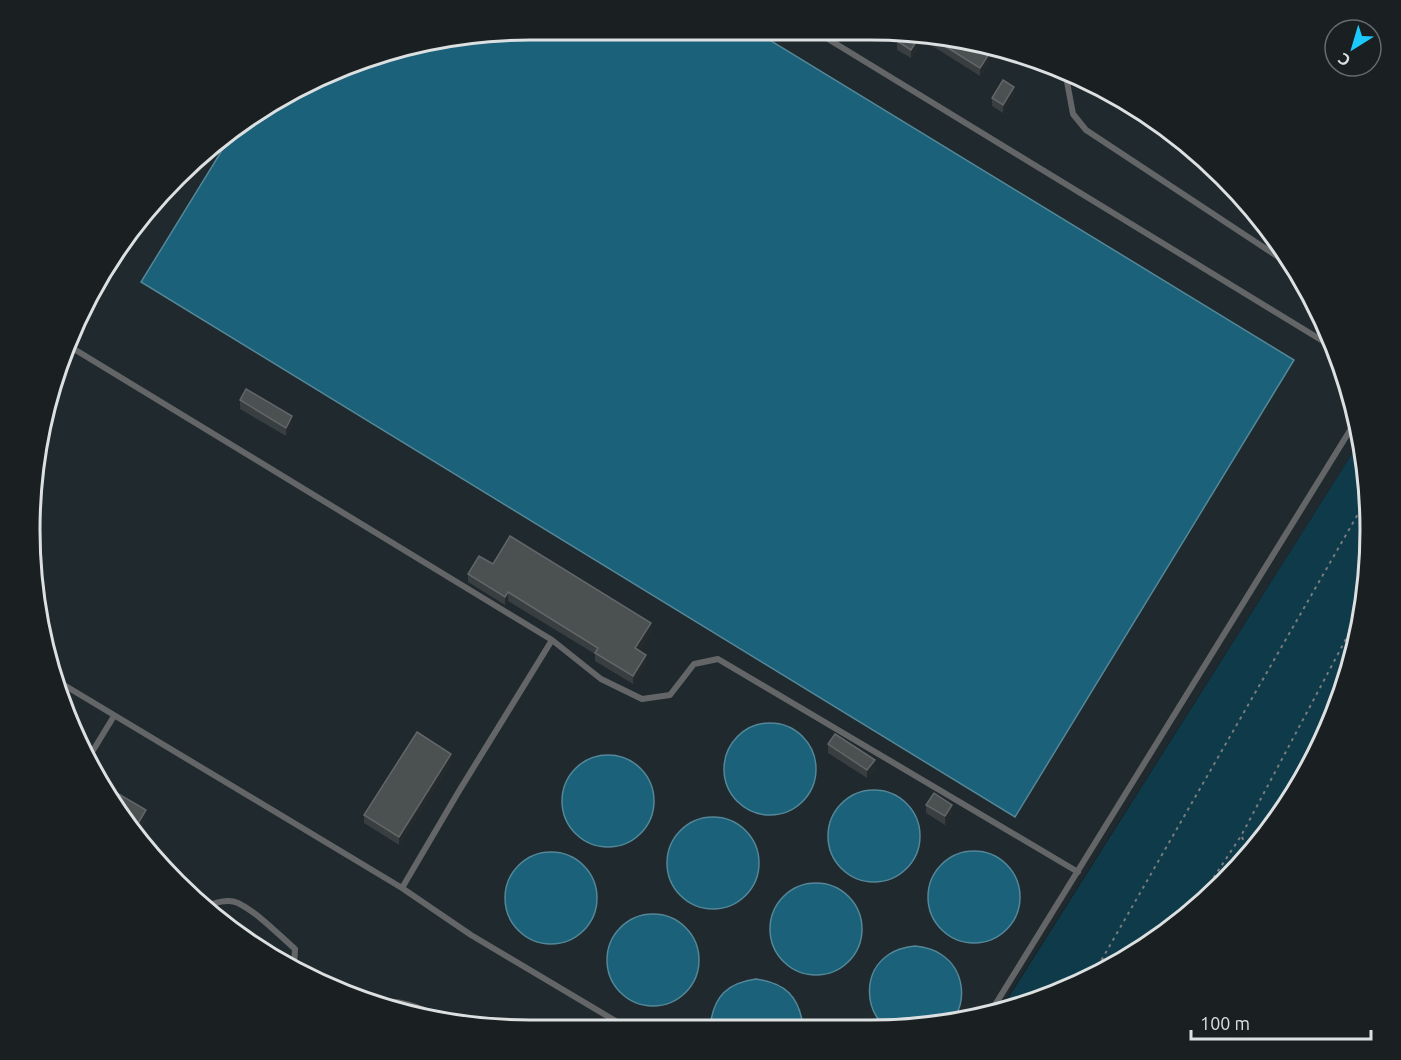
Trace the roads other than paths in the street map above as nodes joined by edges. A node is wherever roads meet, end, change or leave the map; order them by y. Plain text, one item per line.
1 (830, 40) edge
2 (1067, 82) edge
3 (1276, 256) edge
4 (1322, 340) edge
5 (75, 350) edge
6 (1350, 430) edge
7 (552, 640) junction
8 (66, 686) edge
9 (114, 716) junction
10 (93, 751) edge
11 (1078, 872) junction
12 (402, 888) junction
13 (212, 902) edge
14 (294, 959) edge
15 (996, 1003) edge
16 (614, 1020) edge

1 - 4 lane
2 - 3 lane
5 - 7 lane
6 - 11 lane
7 - 11 lane
7 - 12 lane
8 - 9 lane
9 - 10 lane
9 - 12 lane
11 - 15 lane
12 - 16 lane
13 - 14 lane

